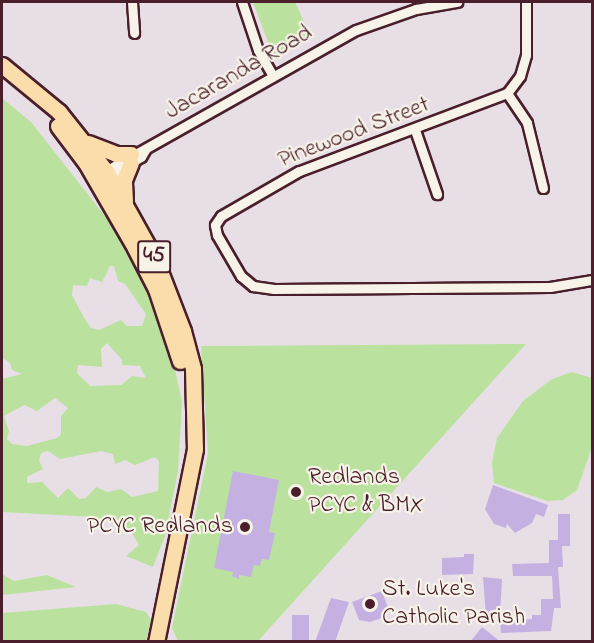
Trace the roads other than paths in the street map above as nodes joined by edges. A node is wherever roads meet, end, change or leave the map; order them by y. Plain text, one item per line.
1 (132, 2) edge
2 (242, 2) edge
3 (457, 2) edge
4 (526, 2) edge
5 (134, 33) dead end
6 (2, 65) edge
7 (273, 76) junction
8 (2, 78) edge
9 (507, 93) junction
10 (415, 130) junction
11 (85, 142) junction
12 (136, 156) junction
13 (102, 177) junction
14 (543, 188) dead end
15 (437, 194) dead end
16 (125, 201) junction
17 (592, 280) edge
18 (190, 386) junction
19 (159, 637) edge

1 - 5 street
2 - 7 street
3 - 7 street, Jacaranda Road
4 - 9 street
6 - 11 main road, 45
7 - 12 street, Jacaranda Road
8 - 13 main road, 45
9 - 10 street, Pinewood Street
9 - 14 street
10 - 15 street
10 - 17 street, Pinewood Street
11 - 12 main road
11 - 13 main road, 45
12 - 13 street, Jacaranda Road
12 - 16 main road
13 - 16 main road, 45
13 - 18 main road, 45
16 - 18 main road, 45
18 - 19 main road, 45

